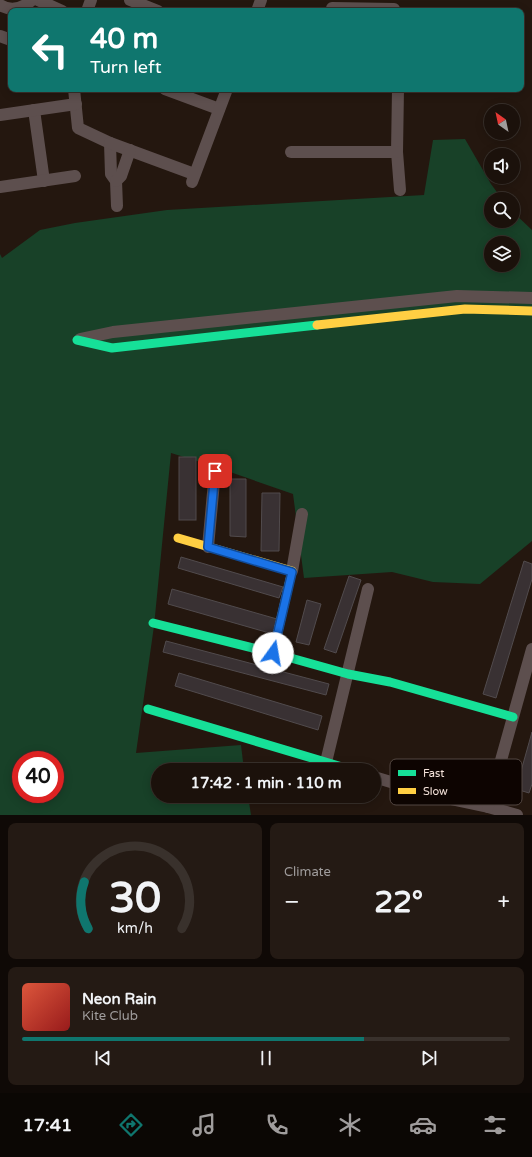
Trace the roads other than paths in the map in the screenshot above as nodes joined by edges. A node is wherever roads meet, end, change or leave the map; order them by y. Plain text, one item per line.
1 (32, 0) edge
2 (38, 0) edge
3 (130, 0) edge
4 (0, 5) edge
5 (333, 6) edge
6 (394, 7) edge
7 (10, 8) edge
8 (18, 8) edge
9 (55, 8) edge
10 (150, 8) edge
11 (74, 92) edge
12 (173, 92) edge
13 (226, 92) edge
14 (398, 92) edge
15 (76, 104) junction
16 (219, 109) junction
17 (34, 110) junction
18 (0, 115) edge
19 (110, 143) junction
20 (130, 150) junction
21 (291, 152) dead end
22 (398, 152) junction
23 (75, 176) dead end
24 (44, 181) junction
25 (116, 181) junction
26 (0, 187) edge
27 (400, 190) dead end
28 (117, 206) dead end
29 (532, 298) edge
30 (532, 311) edge
31 (77, 340) joint
32 (215, 471) dead end
33 (302, 514) dead end
34 (178, 538) dead end
35 (208, 547) junction
36 (292, 572) junction
37 (368, 589) dead end
38 (153, 622) dead end
39 (532, 649) edge
40 (273, 653) junction
41 (348, 674) junction
42 (148, 708) dead end
43 (513, 717) junction
44 (501, 759) edge
45 (326, 762) junction
46 (329, 763) edge
47 (479, 805) edge
48 (488, 807) joint
49 (517, 815) edge

1 - 8 street
2 - 9 street
3 - 10 street
4 - 7 street
5 - 6 street
11 - 15 street
12 - 16 street
13 - 16 street
14 - 22 street
15 - 17 street
15 - 19 street
16 - 20 street
17 - 18 street
17 - 24 street
19 - 20 street
19 - 25 street
20 - 25 street
21 - 22 street
22 - 27 street
23 - 24 street
24 - 26 street
25 - 28 street
29 - 31 street
30 - 31 street
32 - 35 street
33 - 36 street
34 - 35 street
35 - 36 street
36 - 40 street
37 - 41 street
38 - 40 street
39 - 43 street
40 - 41 street
41 - 43 street
41 - 45 street
42 - 45 street
43 - 44 street
45 - 46 street
47 - 48 street
48 - 49 street

